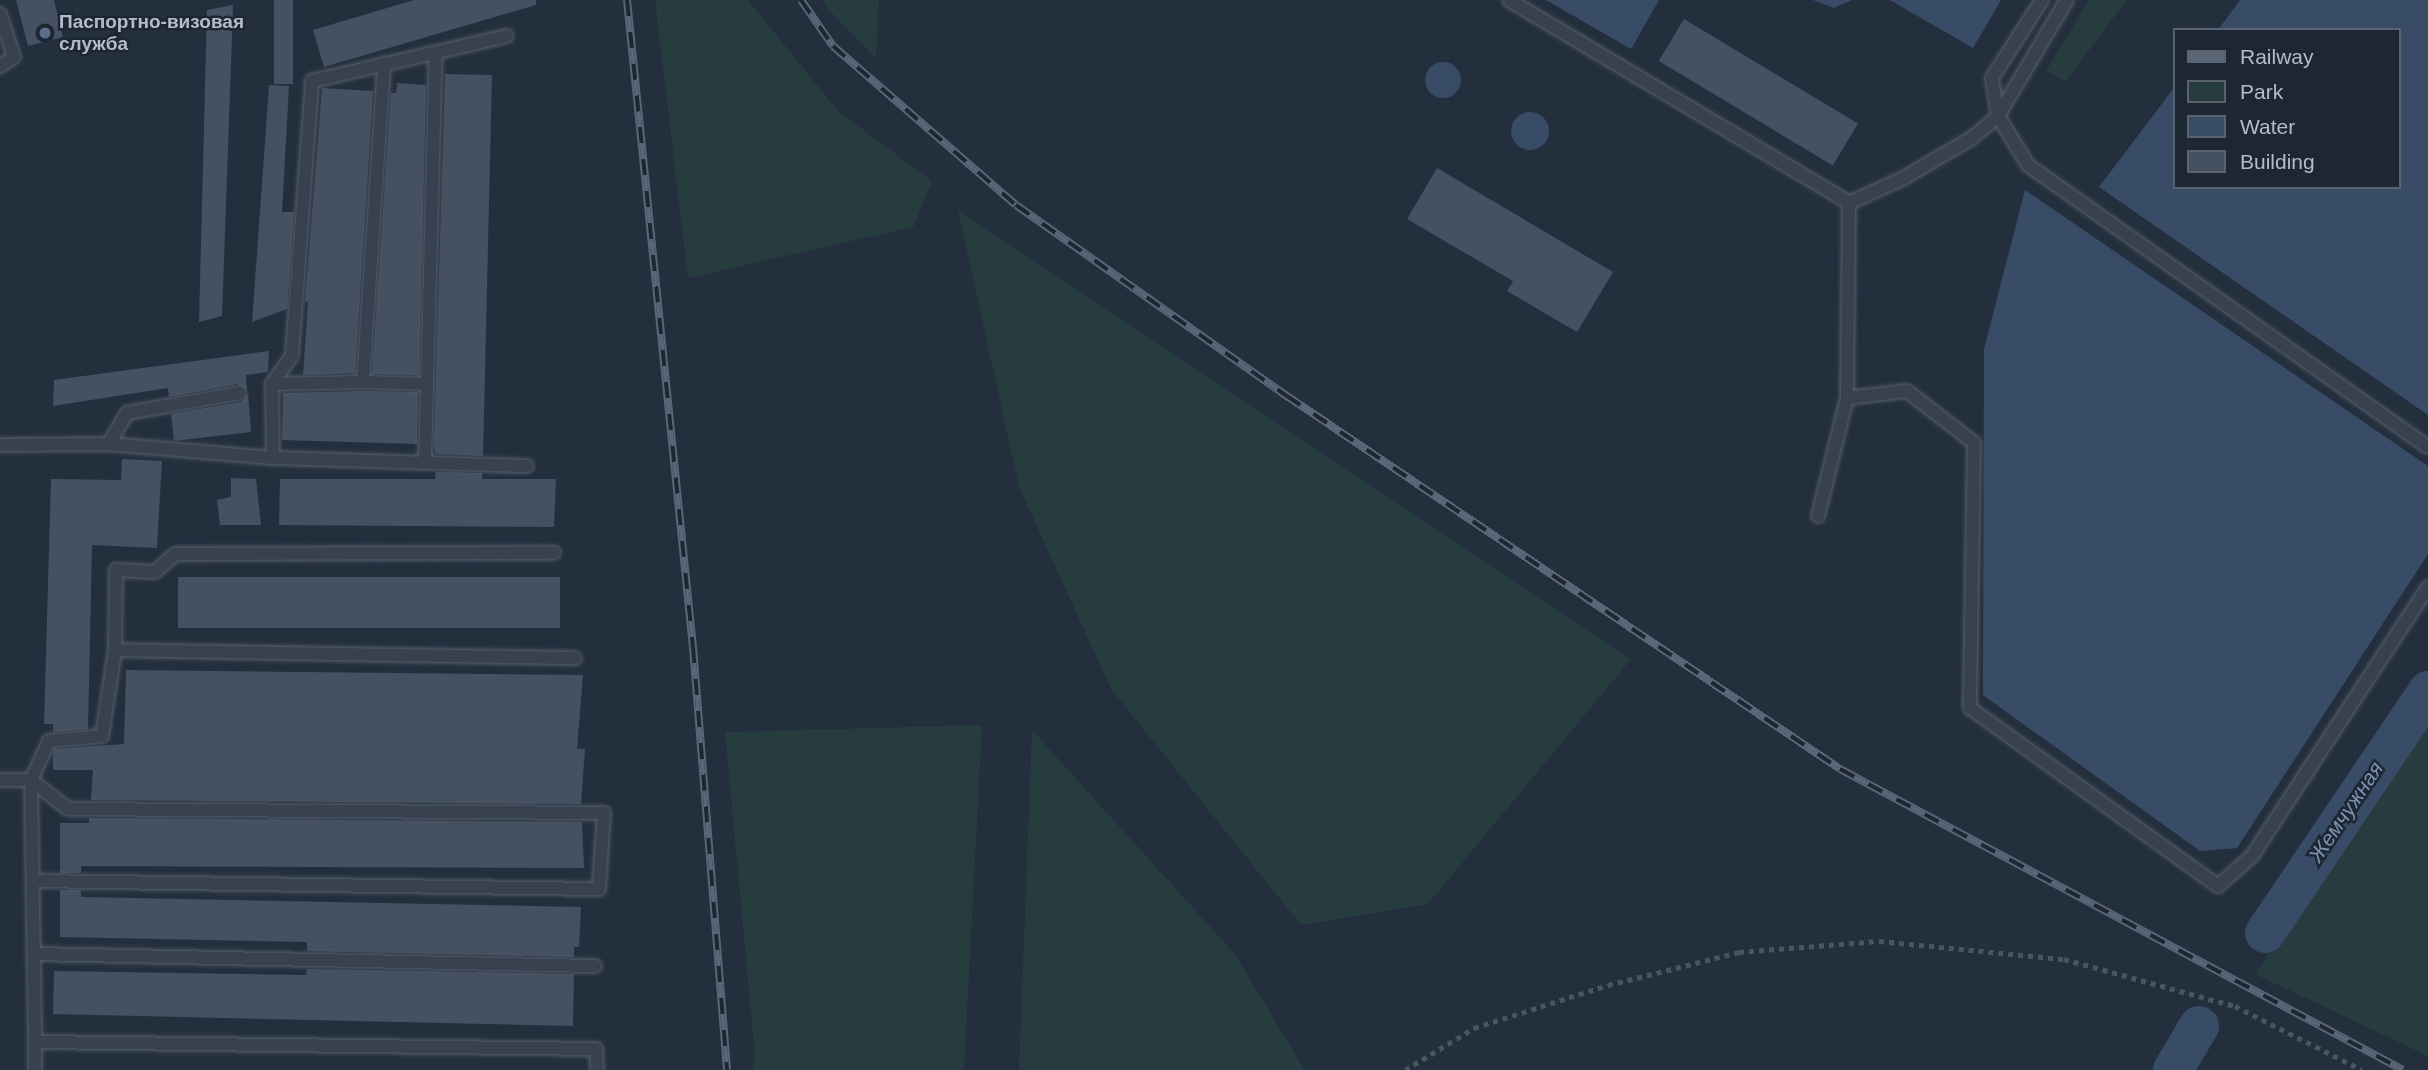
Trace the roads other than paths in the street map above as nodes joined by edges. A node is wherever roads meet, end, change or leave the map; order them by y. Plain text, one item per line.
1 (1510, 0) edge
2 (2042, 0) edge
3 (2067, 0) edge
4 (0, 15) edge
5 (507, 36) dead end
6 (436, 53) junction
7 (384, 64) junction
8 (0, 65) edge
9 (1998, 116) junction
10 (1849, 203) junction
11 (363, 382) junction
12 (272, 384) junction
13 (427, 384) junction
14 (239, 393) dead end
15 (1847, 398) junction
16 (109, 444) junction
17 (0, 445) edge
18 (2428, 447) edge
19 (273, 458) junction
20 (425, 463) junction
21 (527, 466) dead end
22 (1818, 516) dead end
23 (554, 553) dead end
24 (2428, 587) edge
25 (115, 650) junction
26 (575, 658) dead end
27 (0, 780) edge
28 (31, 780) junction
29 (33, 881) junction
30 (34, 954) junction
31 (596, 966) dead end
32 (35, 1042) junction
33 (35, 1070) edge
34 (597, 1070) edge

1 - 10 lane
2 - 9 lane
3 - 9 lane
4 - 8 lane
5 - 6 lane
6 - 7 lane
6 - 13 lane
7 - 11 lane
7 - 12 lane
9 - 10 lane
9 - 18 lane
10 - 15 lane
11 - 12 lane
11 - 13 lane
12 - 19 lane
13 - 20 lane
14 - 16 lane
15 - 22 lane
15 - 24 lane
16 - 17 lane
16 - 19 lane
19 - 20 lane
20 - 21 lane
23 - 25 lane
25 - 26 lane
25 - 28 lane
27 - 28 lane
28 - 29 lane
28 - 29 lane
29 - 30 lane
30 - 31 lane
30 - 32 lane
32 - 33 lane
32 - 34 lane

